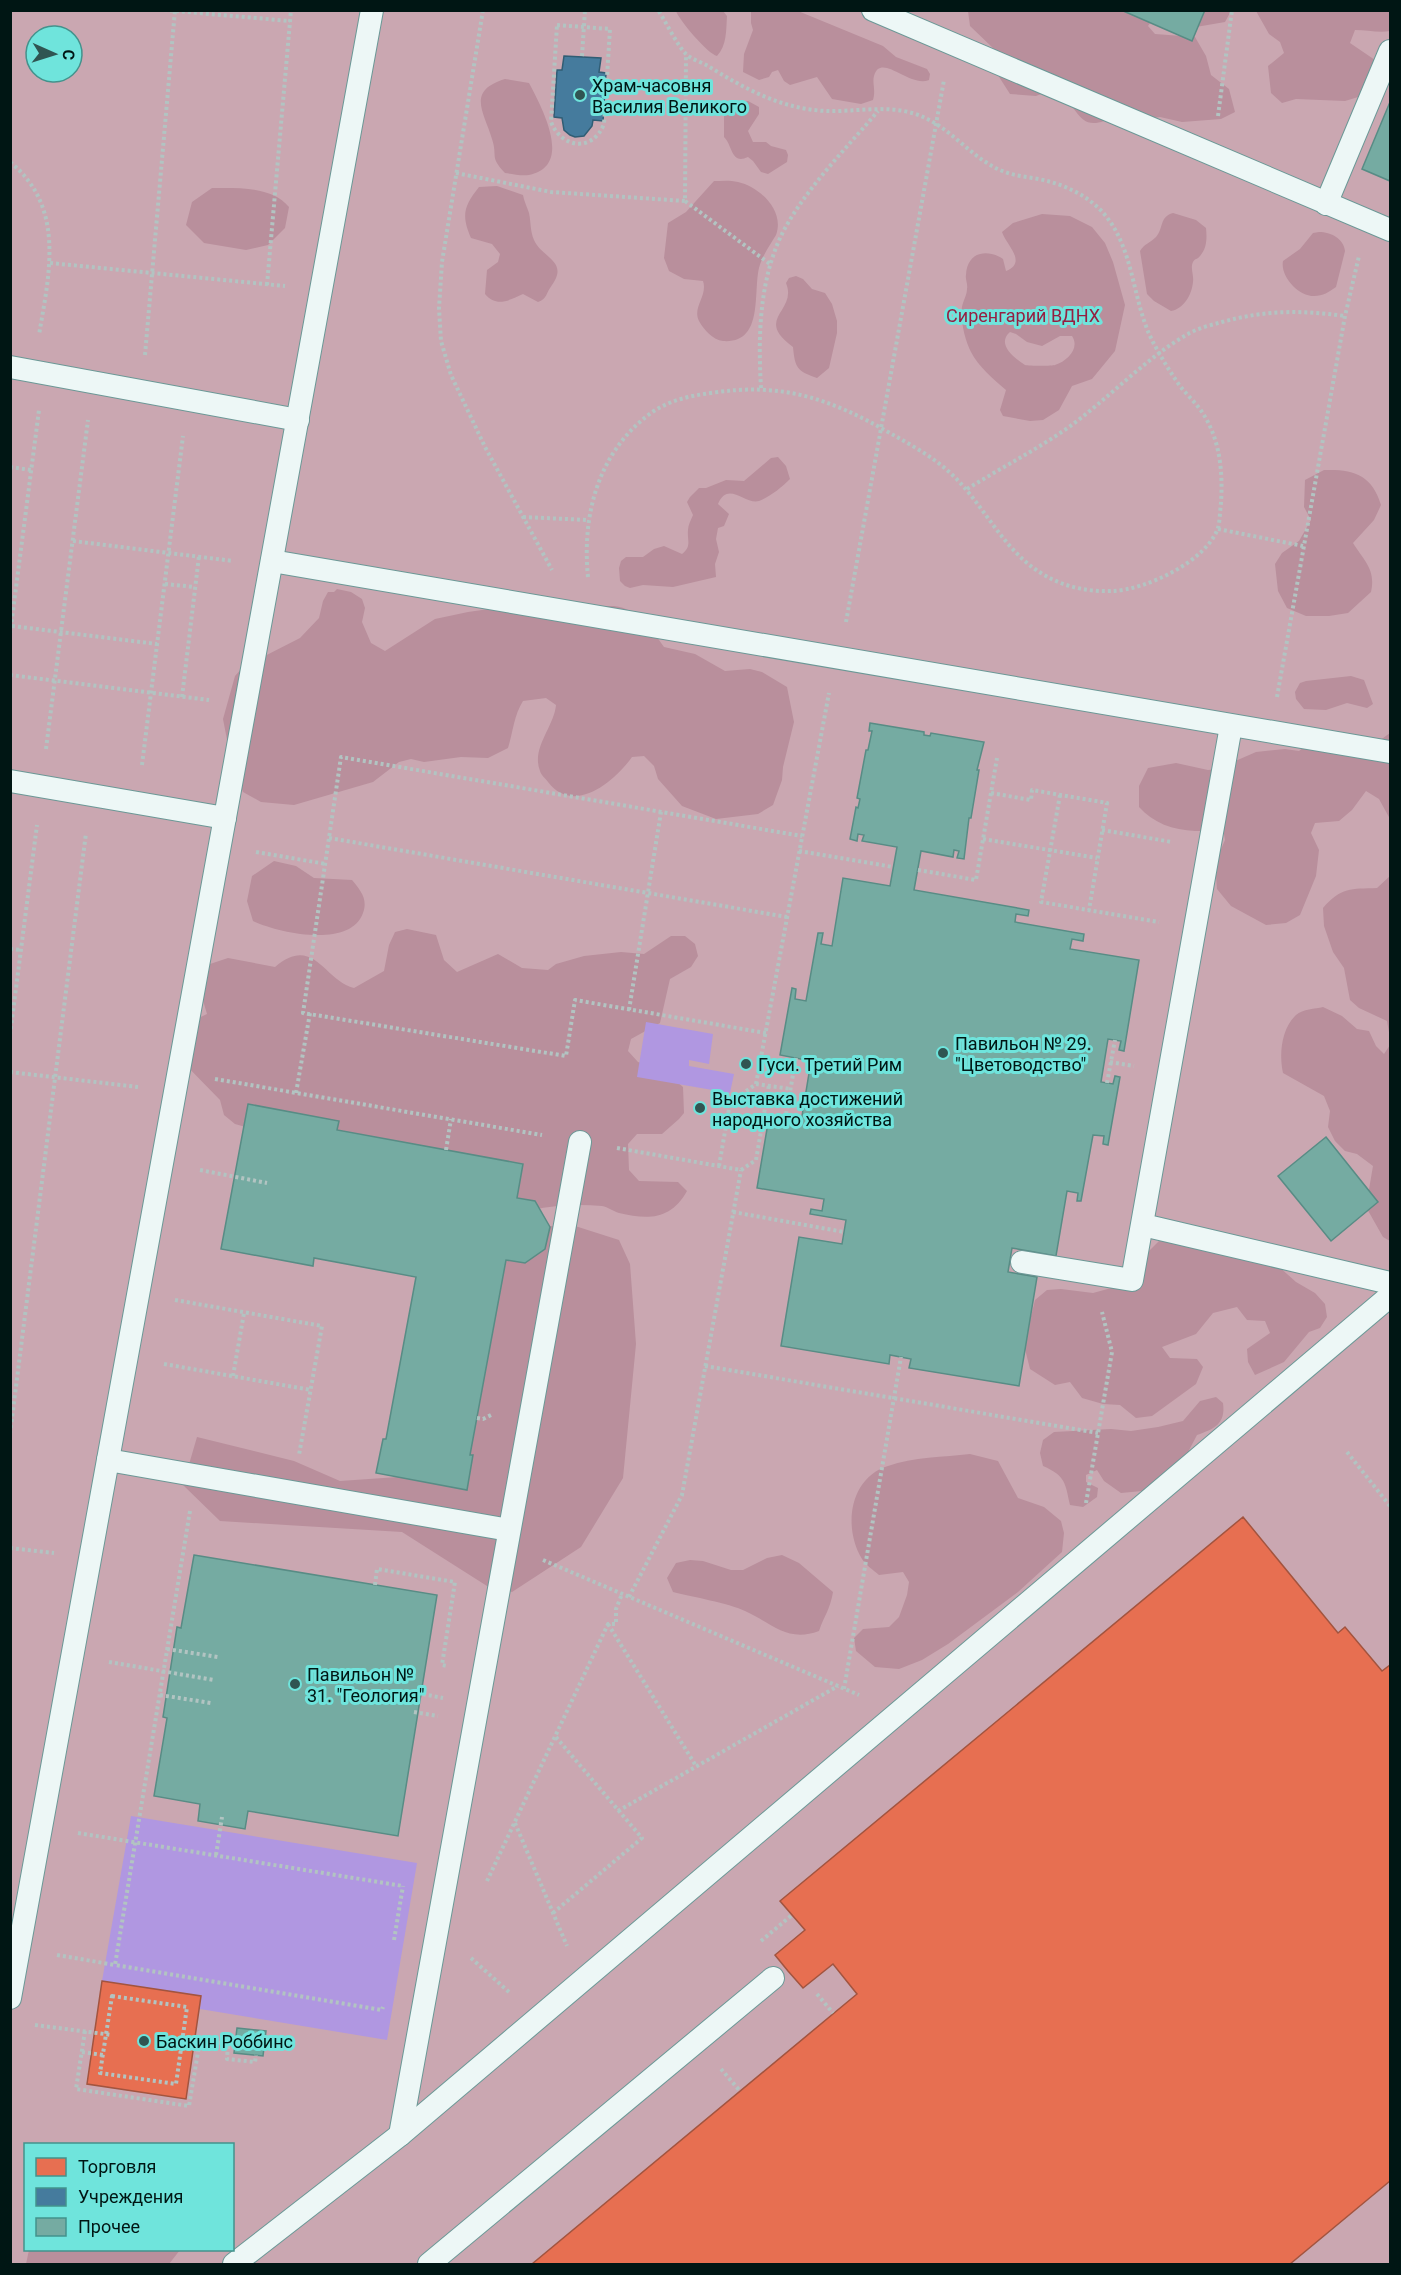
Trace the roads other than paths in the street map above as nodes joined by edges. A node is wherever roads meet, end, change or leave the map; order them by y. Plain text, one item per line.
1 (372, 10) edge
2 (873, 10) edge
3 (1390, 51) edge
4 (1326, 204) junction
5 (1390, 230) edge
6 (10, 367) edge
7 (298, 420) junction
8 (272, 563) junction
9 (1231, 726) junction
10 (1390, 752) edge
11 (10, 780) edge
12 (225, 818) junction
13 (580, 1142) road end
14 (1143, 1226) junction
15 (1022, 1262) dead end
16 (1390, 1283) edge
17 (1390, 1296) edge
18 (108, 1460) junction
19 (508, 1537) junction
20 (773, 1978) dead end
21 (10, 1998) edge
22 (400, 2135) junction
23 (234, 2265) edge
24 (429, 2265) edge

1 - 7 lane
2 - 4 lane
3 - 4 lane
4 - 5 lane
6 - 7 lane
7 - 8 lane
8 - 9 lane
8 - 12 lane
9 - 10 lane
9 - 14 lane
11 - 12 lane
12 - 18 lane
13 - 19 lane
14 - 15 lane
14 - 16 lane
17 - 22 lane
18 - 19 lane
18 - 21 lane
19 - 22 lane
20 - 24 lane
22 - 23 lane

